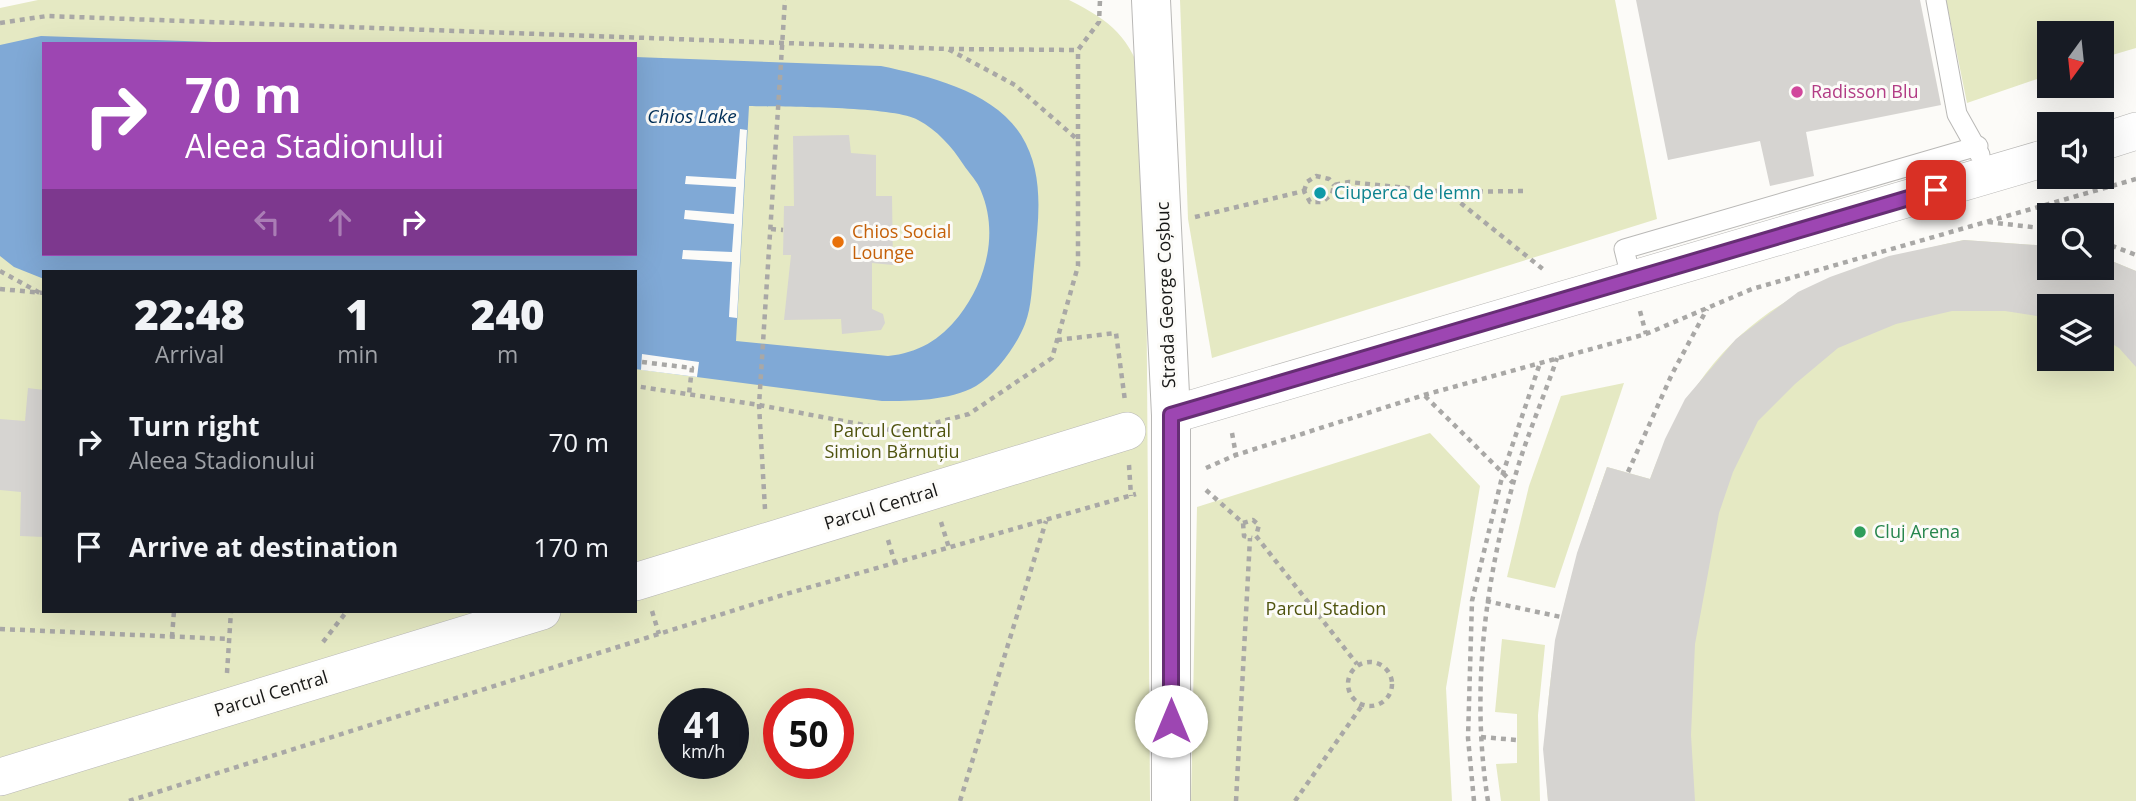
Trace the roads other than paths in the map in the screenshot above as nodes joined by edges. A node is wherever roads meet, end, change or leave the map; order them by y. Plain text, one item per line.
1 (1151, 0) edge
2 (1936, 0) edge
3 (2136, 131) edge
4 (2114, 138) edge
5 (2037, 158) edge
6 (1982, 161) junction
7 (1171, 415) junction
8 (1126, 417) road end
9 (637, 581) edge
10 (535, 613) edge
11 (0, 777) edge
12 (1171, 801) edge

1 - 7 main road, Strada George Coșbuc
2 - 6 lane
3 - 4 street
5 - 6 street
6 - 7 street
7 - 12 main road, Strada George Coșbuc
8 - 9 street, Parcul Central
10 - 11 street, Parcul Central

